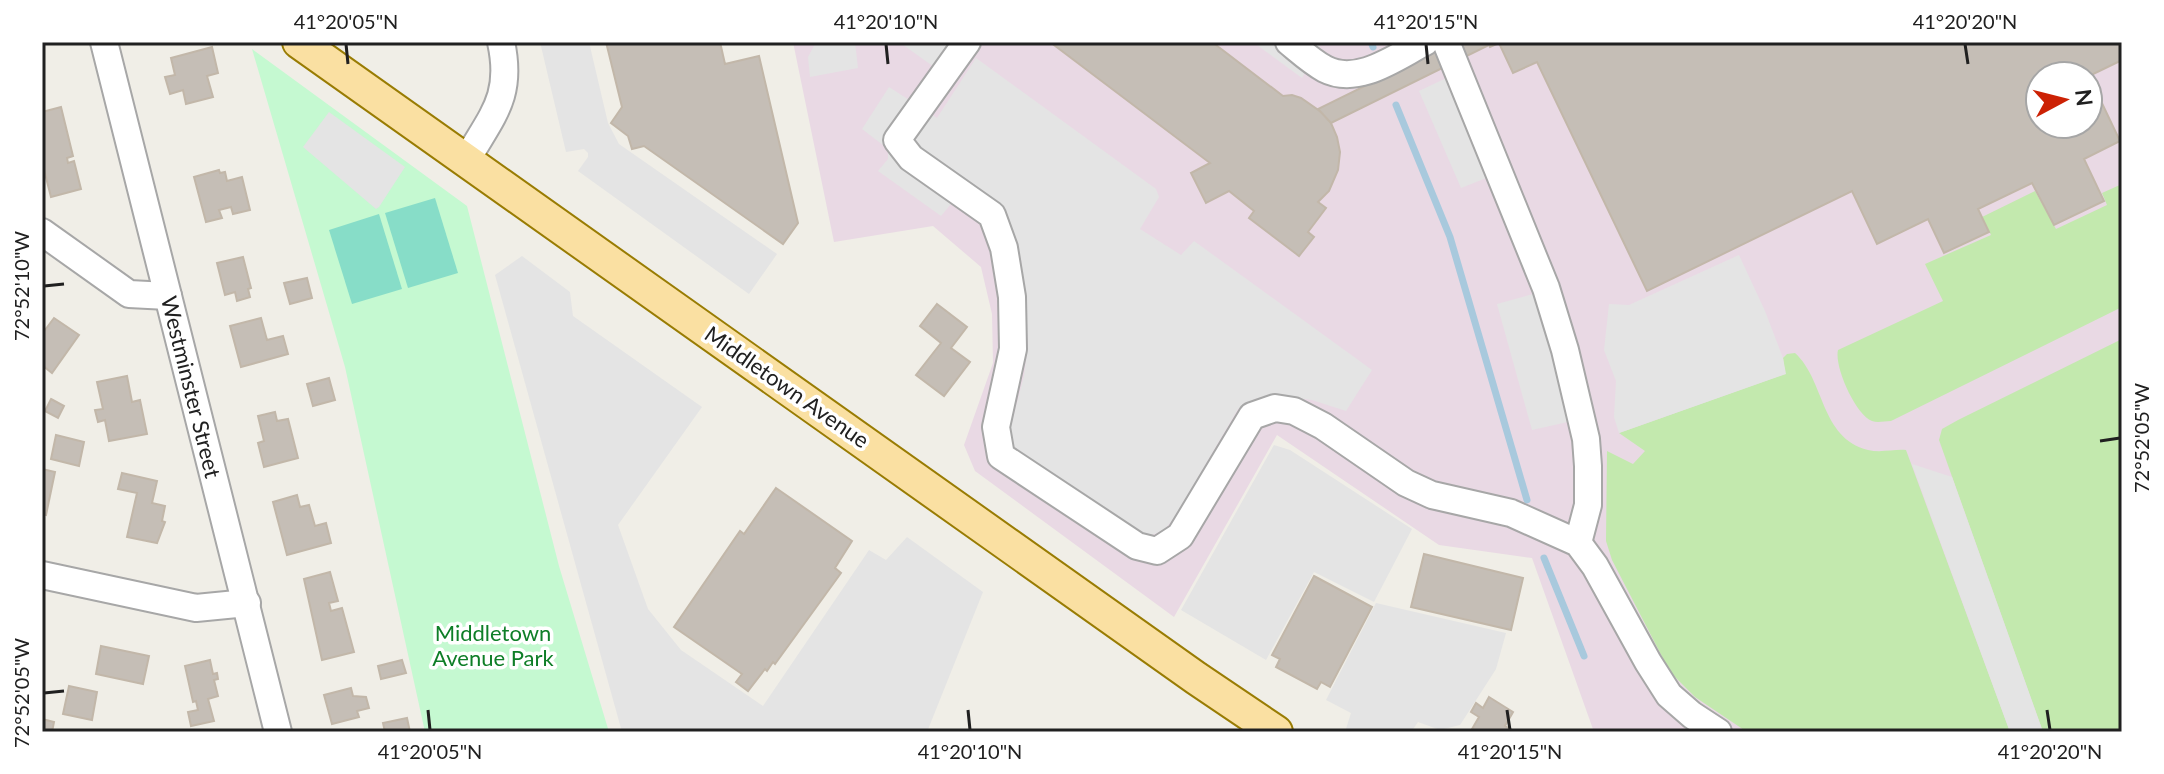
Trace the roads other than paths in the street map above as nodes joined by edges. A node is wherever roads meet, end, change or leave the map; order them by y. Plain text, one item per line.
1 (104, 42) edge
2 (299, 42) edge
3 (501, 42) edge
4 (967, 42) edge
5 (1289, 42) edge
6 (1425, 42) edge
7 (1446, 42) edge
8 (466, 161) junction
9 (42, 232) edge
10 (168, 296) junction
11 (1578, 543) junction
12 (42, 575) edge
13 (247, 603) junction
14 (278, 732) edge
15 (1276, 732) edge
16 (1718, 732) edge

1 - 10 street, Westminster Street
2 - 8 main road, Middletown Avenue
3 - 8 street
4 - 11 street
5 - 6 street
7 - 11 street
8 - 15 main road, Middletown Avenue
9 - 10 street
10 - 13 street, Westminster Street
11 - 16 street
12 - 13 street
13 - 14 street, Westminster Street

